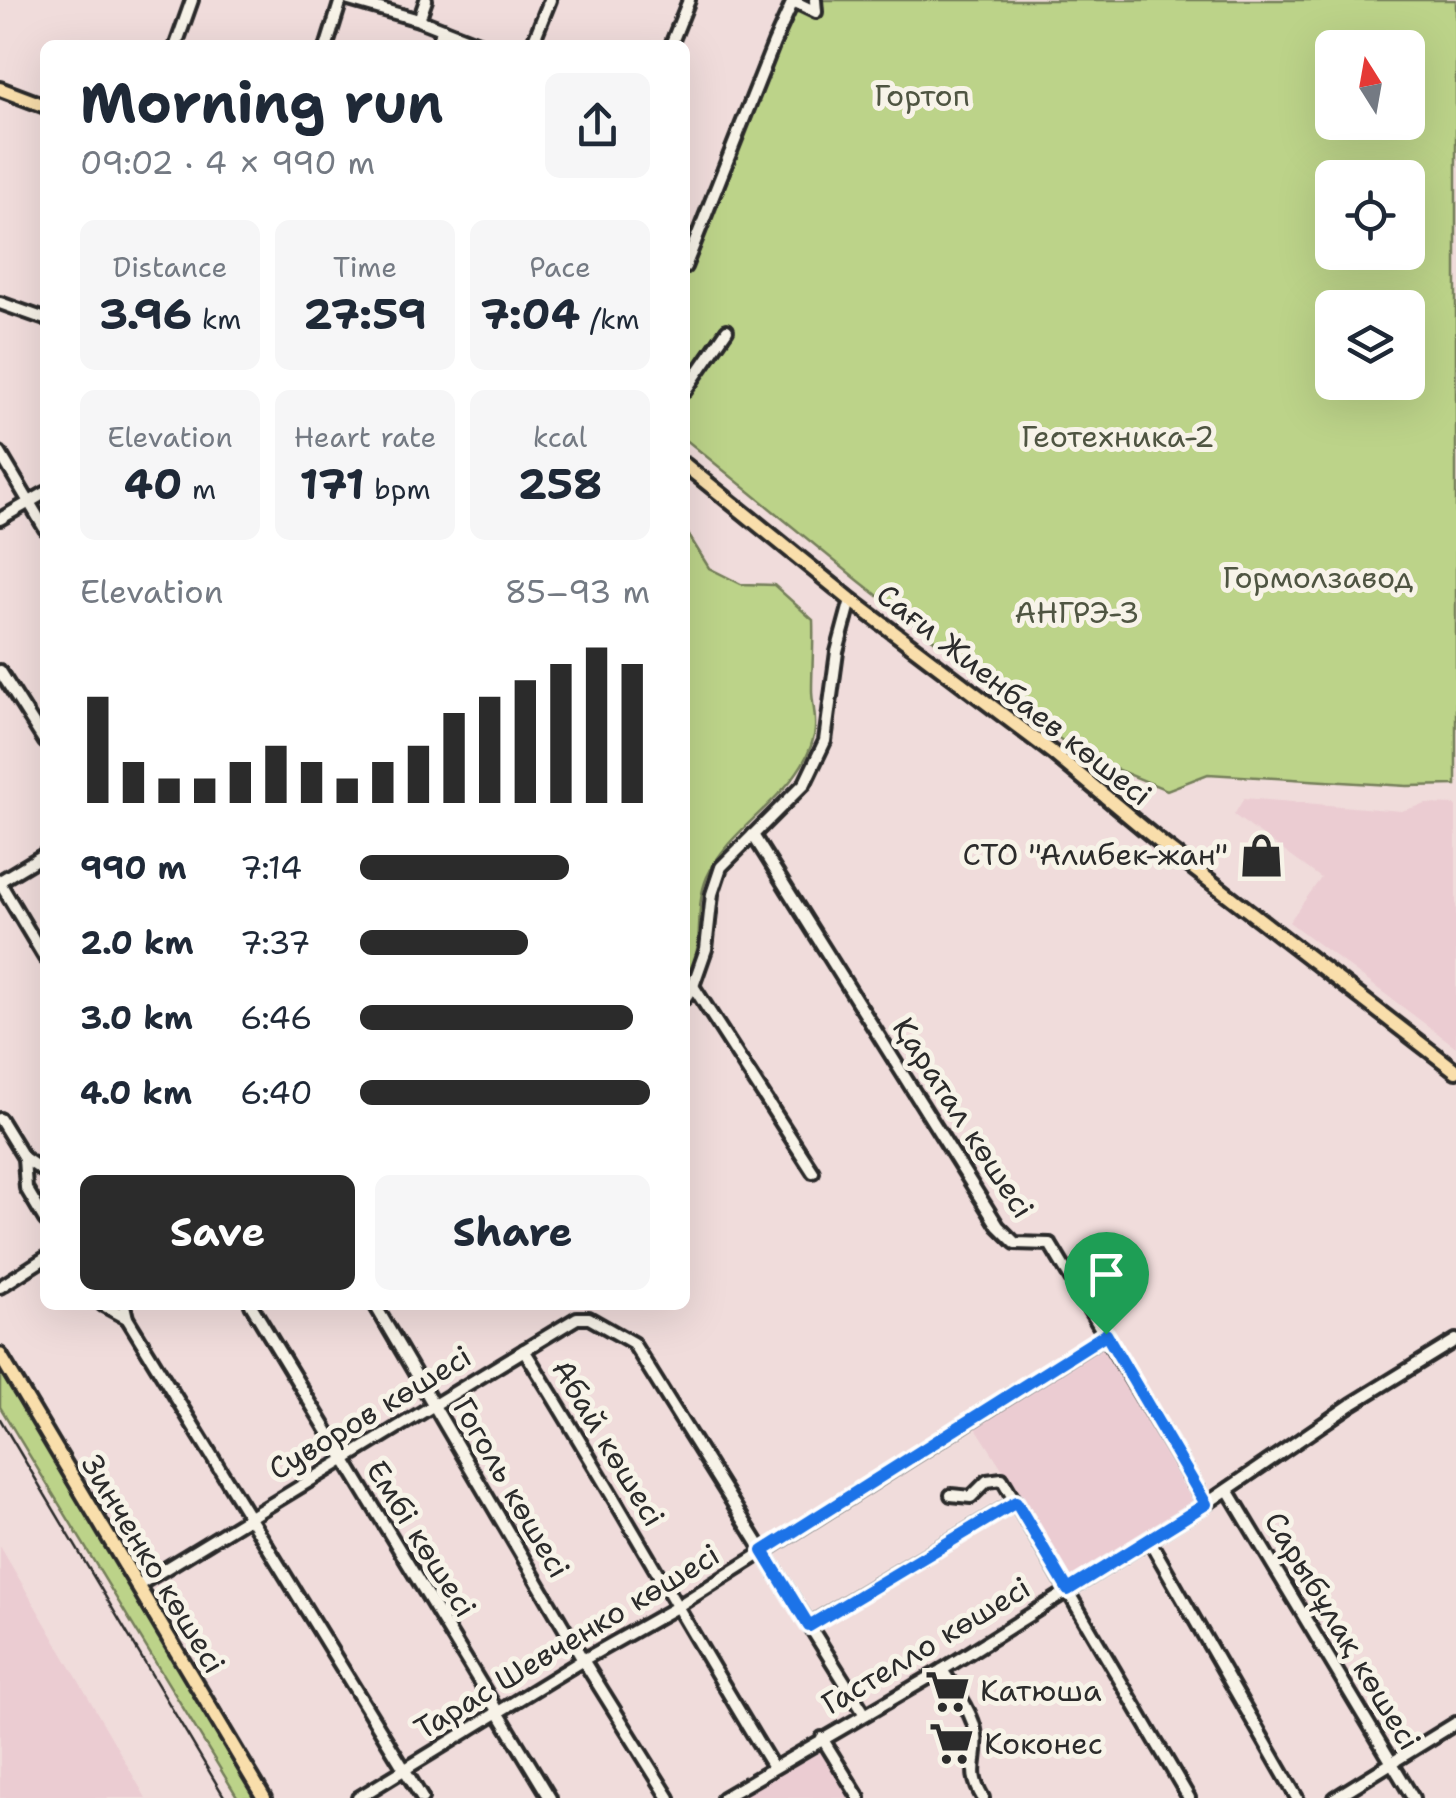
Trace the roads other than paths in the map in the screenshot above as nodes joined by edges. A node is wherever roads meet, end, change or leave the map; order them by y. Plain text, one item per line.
1 (192, 0) edge
2 (342, 0) edge
3 (349, 0) edge
4 (426, 0) edge
5 (550, 0) edge
6 (689, 0) edge
7 (815, 6) edge
8 (419, 20) junction
9 (443, 29) junction
10 (178, 40) edge
11 (328, 40) edge
12 (440, 40) edge
13 (470, 40) edge
14 (534, 40) edge
15 (673, 40) edge
16 (0, 88) edge
17 (40, 104) edge
18 (690, 253) edge
19 (0, 303) edge
20 (40, 317) edge
21 (727, 330) dead end
22 (690, 384) edge
23 (0, 453) edge
24 (690, 469) edge
25 (40, 495) edge
26 (29, 502) junction
27 (0, 520) edge
28 (40, 521) edge
29 (851, 600) junction
30 (0, 671) edge
31 (40, 734) edge
32 (754, 835) junction
33 (40, 857) edge
34 (0, 882) edge
35 (40, 950) edge
36 (693, 986) junction
37 (690, 990) edge
38 (1456, 1071) edge
39 (0, 1119) edge
40 (24, 1158) junction
41 (40, 1169) edge
42 (814, 1172) dead end
43 (40, 1212) edge
44 (40, 1261) edge
45 (0, 1287) edge
46 (112, 1310) edge
47 (125, 1310) edge
48 (254, 1310) edge
49 (379, 1310) edge
50 (590, 1310) edge
51 (127, 1318) junction
52 (589, 1318) junction
53 (1106, 1334) junction
54 (1456, 1340) edge
55 (524, 1350) junction
56 (0, 1355) edge
57 (432, 1403) junction
58 (343, 1460) junction
59 (1228, 1490) junction
60 (951, 1495) dead end
61 (1016, 1502) junction
62 (1206, 1504) junction
63 (249, 1516) junction
64 (1148, 1540) junction
65 (763, 1551) junction
66 (137, 1586) junction
67 (1068, 1590) junction
68 (675, 1608) junction
69 (809, 1626) junction
70 (583, 1660) junction
71 (942, 1670) junction
72 (498, 1712) junction
73 (864, 1713) junction
74 (1456, 1724) edge
75 (822, 1738) junction
76 (1391, 1764) junction
77 (773, 1768) junction
78 (406, 1770) junction
79 (264, 1798) edge
80 (358, 1798) edge
81 (422, 1798) edge
82 (550, 1798) edge
83 (669, 1798) edge
84 (723, 1798) edge
85 (860, 1798) edge
86 (983, 1798) edge
87 (1189, 1798) edge
88 (1297, 1798) edge
89 (1335, 1798) edge
90 (1412, 1798) edge

1 - 10 street
2 - 11 street
3 - 8 street
4 - 8 street
5 - 14 street
6 - 15 street
7 - 18 street
8 - 9 street
9 - 12 street
9 - 13 street
16 - 17 main road
19 - 20 street
21 - 22 street
23 - 26 street
24 - 29 main road, Сағи Жиенбаев көшесі
25 - 26 street
26 - 27 street
26 - 28 street
29 - 32 street
29 - 38 main road, Сағи Жиенбаев көшесі
30 - 31 street
32 - 36 street
32 - 53 street, Қаратал көшесі
33 - 34 street
34 - 35 street
36 - 37 street
36 - 42 street
39 - 40 street
40 - 41 street
40 - 43 street
44 - 45 street
46 - 51 street
47 - 51 street
48 - 58 street, Ембі көшесі
49 - 57 street, Гоголь көшесі
50 - 52 street
51 - 63 street
52 - 55 street, Суворов көшесі
52 - 65 street
53 - 62 street, Қаратал көшесі
53 - 65 street, Тарас Шевченко көшесі
54 - 59 street, Гастелло көшесі
55 - 57 street, Суворов көшесі
55 - 68 street, Абай көшесі
56 - 66 main road, Зинченко көшесі
57 - 58 street, Суворов көшесі
57 - 70 street, Гоголь көшесі
58 - 63 street, Суворов көшесі
58 - 72 street, Ембі көшесі
59 - 62 street, Гастелло көшесі
59 - 76 street, Сарыбұлақ көшесі
60 - 61 street
61 - 67 street
61 - 69 street
62 - 64 street, Гастелло көшесі
63 - 66 street, Суворов көшесі
63 - 78 street
64 - 67 street, Гастелло көшесі
64 - 88 street
65 - 68 street, Тарас Шевченко көшесі
65 - 69 street
66 - 79 main road, Зинченко көшесі
67 - 71 street, Гастелло көшесі
67 - 87 street
68 - 70 street, Тарас Шевченко көшесі
68 - 77 street, Абай көшесі
69 - 73 street
70 - 72 street, Тарас Шевченко көшесі
70 - 83 street, Гоголь көшесі
71 - 73 street, Гастелло көшесі
71 - 86 street
72 - 78 street, Тарас Шевченко көшесі
72 - 82 street, Ембі көшесі
73 - 75 street, Гастелло көшесі
74 - 76 street
75 - 77 street, Гастелло көшесі
75 - 85 street
76 - 89 street
76 - 90 street, Сарыбұлақ көшесі
77 - 84 street, Гастелло көшесі
78 - 80 street, Тарас Шевченко көшесі
78 - 81 street

